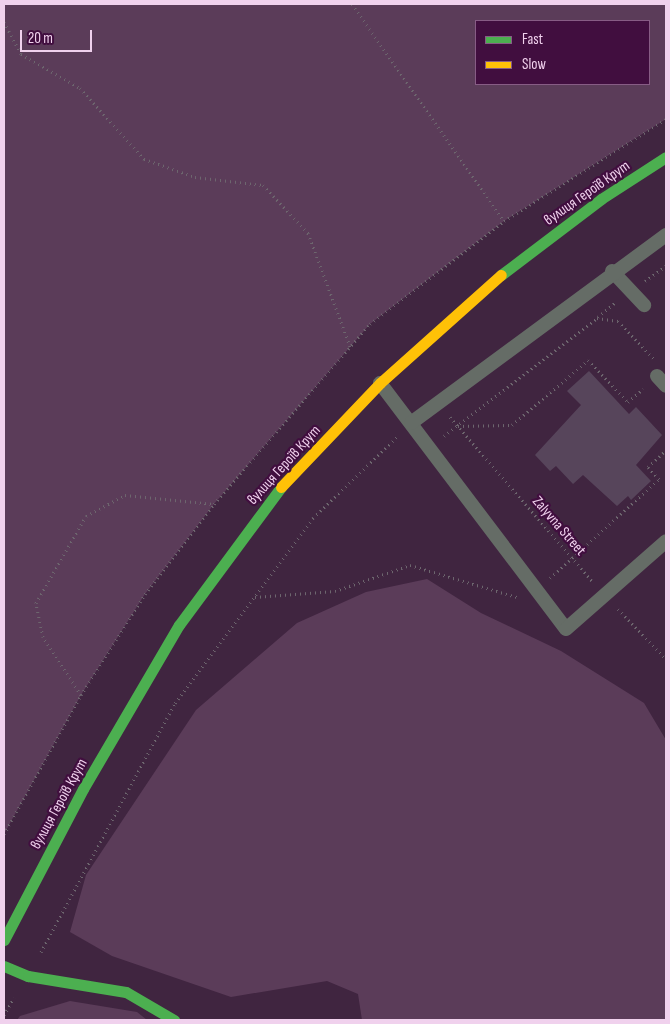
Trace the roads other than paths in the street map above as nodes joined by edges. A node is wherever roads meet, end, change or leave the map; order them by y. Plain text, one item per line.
1 (666, 157) edge
2 (666, 235) edge
3 (612, 271) junction
4 (644, 305) dead end
5 (380, 383) junction
6 (411, 423) junction
7 (666, 541) edge
8 (4, 940) edge
9 (4, 966) edge
10 (174, 1020) edge

1 - 5 main road, вулиця Героїв Крут
2 - 3 lane
3 - 4 lane
3 - 6 lane
5 - 6 lane
5 - 8 main road, вулиця Героїв Крут
6 - 7 lane
9 - 10 main road

